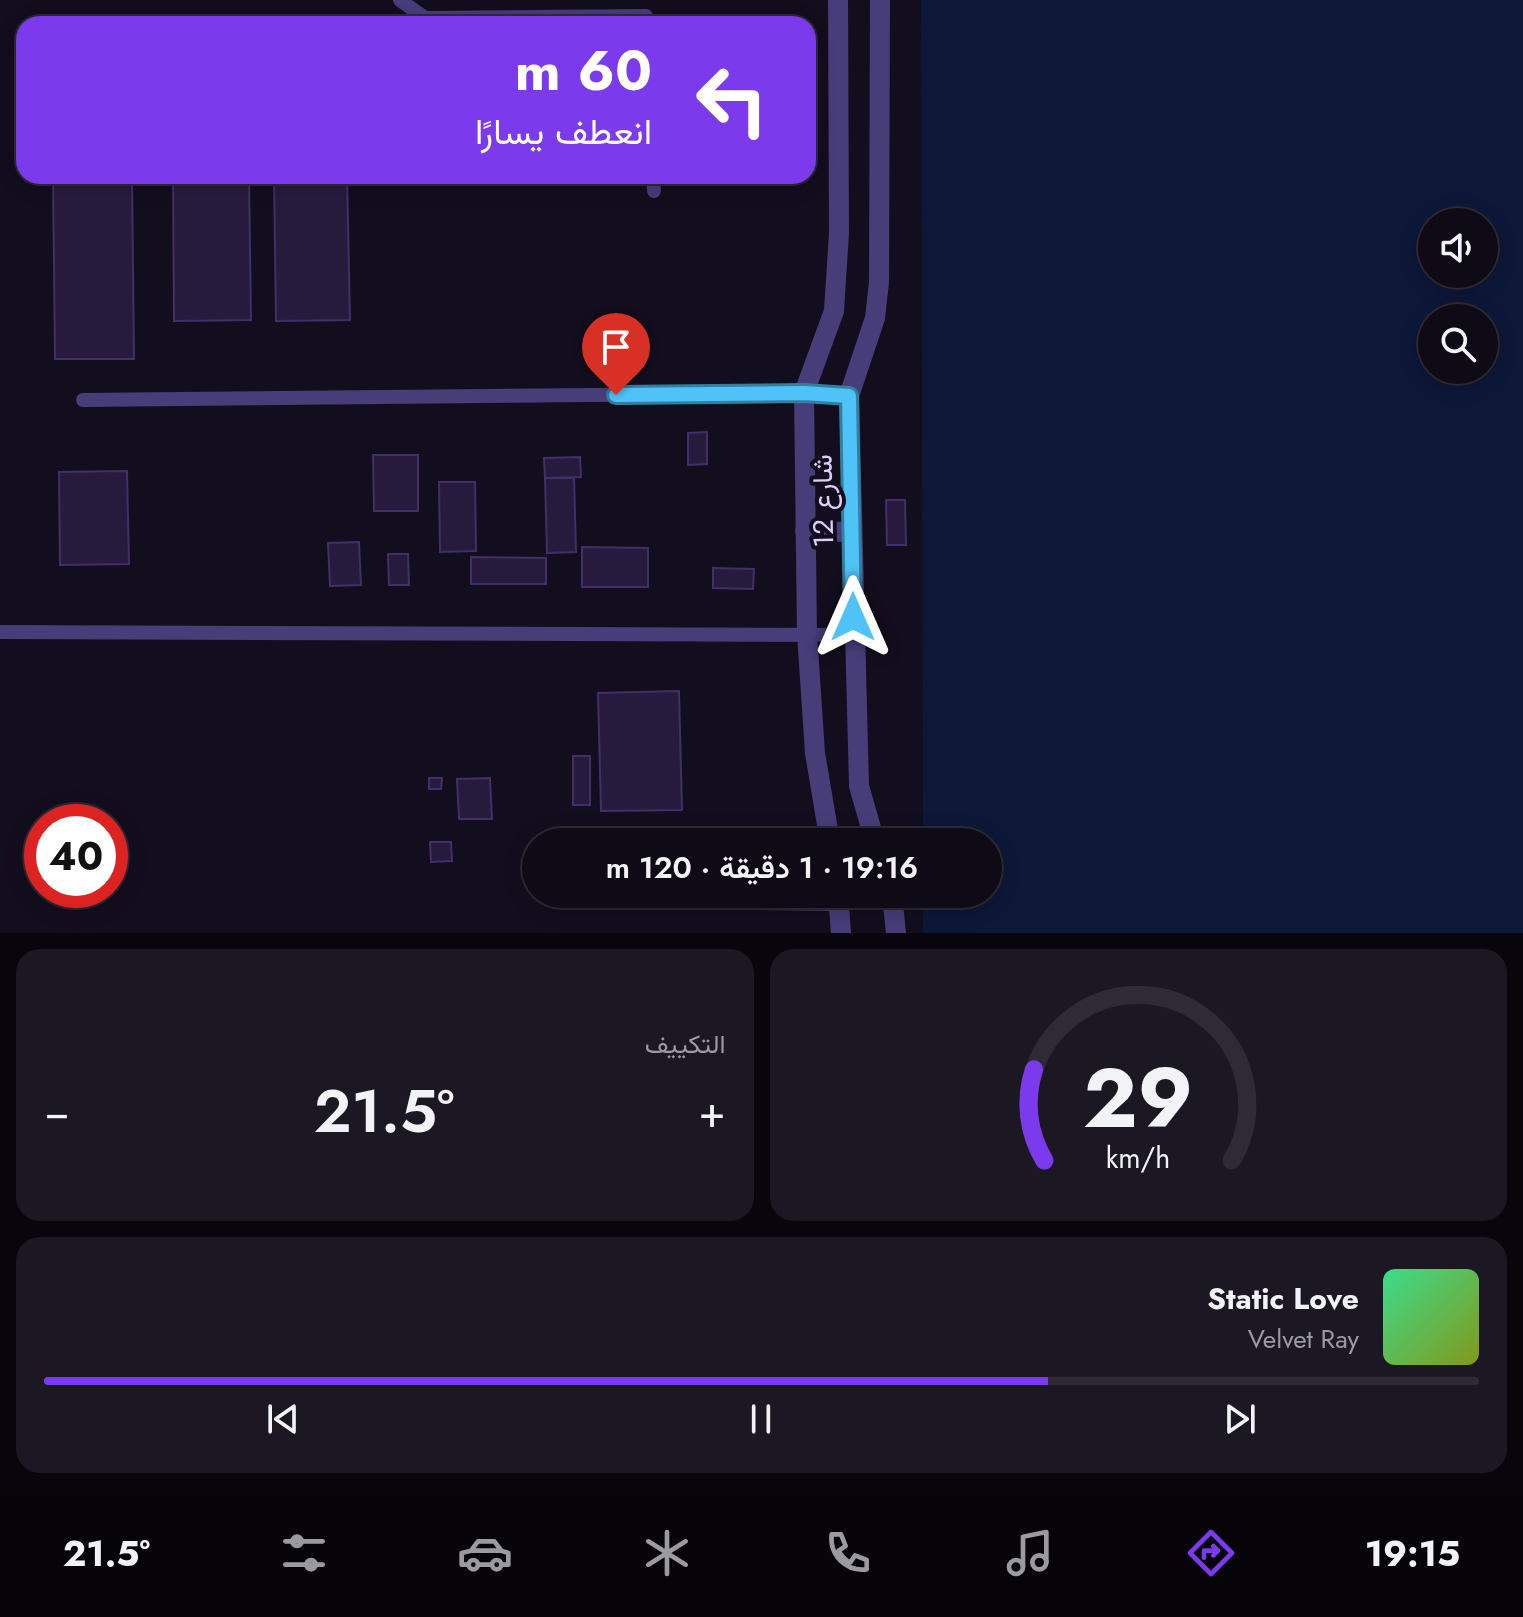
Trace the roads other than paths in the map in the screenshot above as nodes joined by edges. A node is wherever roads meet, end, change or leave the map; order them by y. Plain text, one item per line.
1 (400, 0) edge
2 (838, 0) edge
3 (880, 0) edge
4 (422, 16) edge
5 (804, 393) junction
6 (849, 396) junction
7 (83, 400) dead end
8 (805, 531) junction
9 (852, 532) junction
10 (0, 632) edge
11 (807, 634) junction
12 (852, 635) junction
13 (828, 828) edge
14 (871, 828) edge
15 (840, 908) edge
16 (893, 908) edge
17 (841, 933) edge
18 (896, 933) edge

1 - 4 lane
2 - 5 street
3 - 6 street, شارع 12
5 - 6 lane
5 - 7 lane
5 - 8 street
6 - 9 street, شارع 12
8 - 9 street
8 - 11 street
9 - 12 street, شارع 12
10 - 11 lane
11 - 12 lane
11 - 13 street
12 - 14 street, شارع 12
15 - 17 street
16 - 18 street

